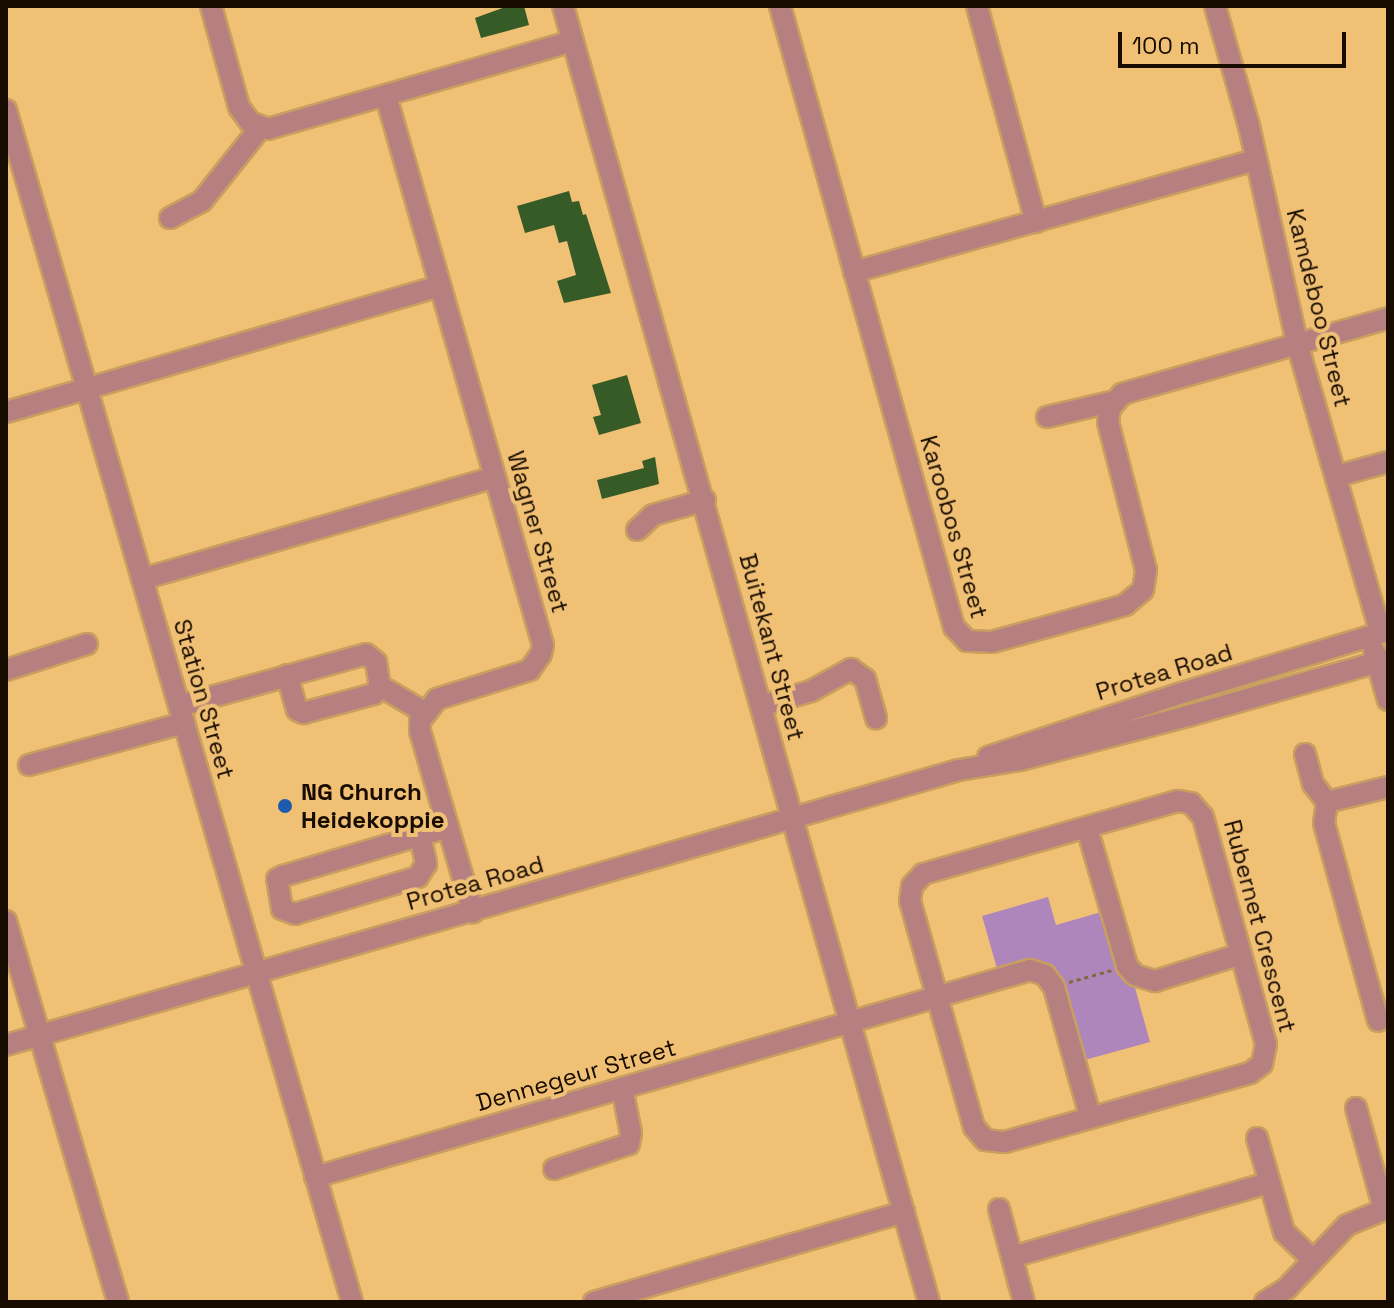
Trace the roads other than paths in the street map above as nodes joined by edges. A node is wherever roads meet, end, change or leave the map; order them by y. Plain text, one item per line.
1 (211, 6) edge
2 (563, 6) edge
3 (780, 6) edge
4 (977, 6) edge
5 (1215, 6) edge
6 (573, 41) junction
7 (386, 96) junction
8 (6, 110) edge
9 (260, 128) junction
10 (1256, 160) junction
11 (170, 218) dead end
12 (1036, 222) junction
13 (854, 272) junction
14 (440, 286) junction
15 (1388, 318) edge
16 (1297, 343) junction
17 (87, 389) junction
18 (1115, 401) junction
19 (6, 412) edge
20 (1047, 417) dead end
21 (1388, 462) edge
22 (1337, 476) junction
23 (495, 477) junction
24 (705, 500) junction
25 (637, 530) dead end
26 (142, 579) junction
27 (1381, 630) edge
28 (87, 644) dead end
29 (1383, 660) edge
30 (6, 670) edge
31 (287, 675) junction
32 (380, 686) junction
33 (1388, 700) edge
34 (761, 706) junction
35 (424, 712) junction
36 (181, 714) junction
37 (876, 718) dead end
38 (1305, 754) dead end
39 (29, 765) dead end
40 (959, 770) junction
41 (1388, 787) edge
42 (1327, 802) junction
43 (794, 818) junction
44 (448, 827) junction
45 (1087, 828) junction
46 (420, 835) junction
47 (473, 912) junction
48 (6, 921) edge
49 (1241, 954) junction
50 (257, 973) junction
51 (938, 996) junction
52 (1378, 1021) dead end
53 (851, 1022) junction
54 (40, 1035) junction
55 (6, 1045) edge
56 (622, 1088) junction
57 (1356, 1108) dead end
58 (1090, 1116) junction
59 (1257, 1138) dead end
60 (554, 1169) dead end
61 (315, 1177) junction
62 (1269, 1183) junction
63 (1386, 1208) edge
64 (999, 1209) dead end
65 (904, 1212) junction
66 (1012, 1257) junction
67 (1313, 1260) junction
68 (118, 1302) edge
69 (352, 1302) edge
70 (594, 1302) edge
71 (929, 1302) edge
72 (1024, 1302) edge
73 (1265, 1302) edge

1 - 9 street
2 - 6 street, Buitekant Street
3 - 13 street, Karoobos Street
4 - 12 street
5 - 10 street, Kamdeboo Street
6 - 7 street
6 - 24 street, Buitekant Street
7 - 9 street
7 - 14 street, Wagner Street
8 - 17 street, Station Street
9 - 11 street
10 - 12 street
10 - 16 street, Kamdeboo Street
12 - 13 street
13 - 18 street, Karoobos Street
14 - 17 street
14 - 23 street, Wagner Street
15 - 16 street
16 - 18 street
16 - 22 street, Kamdeboo Street
17 - 19 street
17 - 26 street, Station Street
18 - 20 street
21 - 22 street
22 - 27 street, Kamdeboo Street
23 - 26 street
23 - 35 street, Wagner Street
24 - 25 street
24 - 34 street, Buitekant Street
26 - 36 street, Station Street
27 - 29 street, Kamdeboo Street
27 - 40 street, Protea Road
28 - 30 street
29 - 33 street, Kamdeboo Street
29 - 40 street, Protea Road
31 - 32 street
31 - 32 street
31 - 36 street
32 - 35 street
34 - 37 street
34 - 43 street, Buitekant Street
35 - 44 street
36 - 39 street
36 - 50 street, Station Street
38 - 42 street
40 - 43 street, Protea Road
41 - 42 street
42 - 52 street
43 - 47 street, Protea Road
43 - 53 street, Buitekant Street
44 - 46 street
44 - 47 street
45 - 49 street
45 - 49 street, Rubernet Crescent
45 - 51 street, Rubernet Crescent
46 - 46 street
47 - 50 street, Protea Road
48 - 54 street
49 - 58 street, Rubernet Crescent
50 - 54 street, Protea Road
50 - 61 street, Station Street
51 - 53 street, Dennegeur Street
51 - 58 street, Dennegeur Street
51 - 58 street, Rubernet Crescent
53 - 56 street, Dennegeur Street
53 - 65 street, Buitekant Street
54 - 55 street, Protea Road
54 - 68 street
56 - 60 street
56 - 61 street, Dennegeur Street
57 - 63 street
59 - 62 street
61 - 69 street, Station Street
62 - 66 street
62 - 67 street
63 - 67 street
64 - 66 street
65 - 70 street
65 - 71 street, Buitekant Street
66 - 72 street
67 - 73 street

